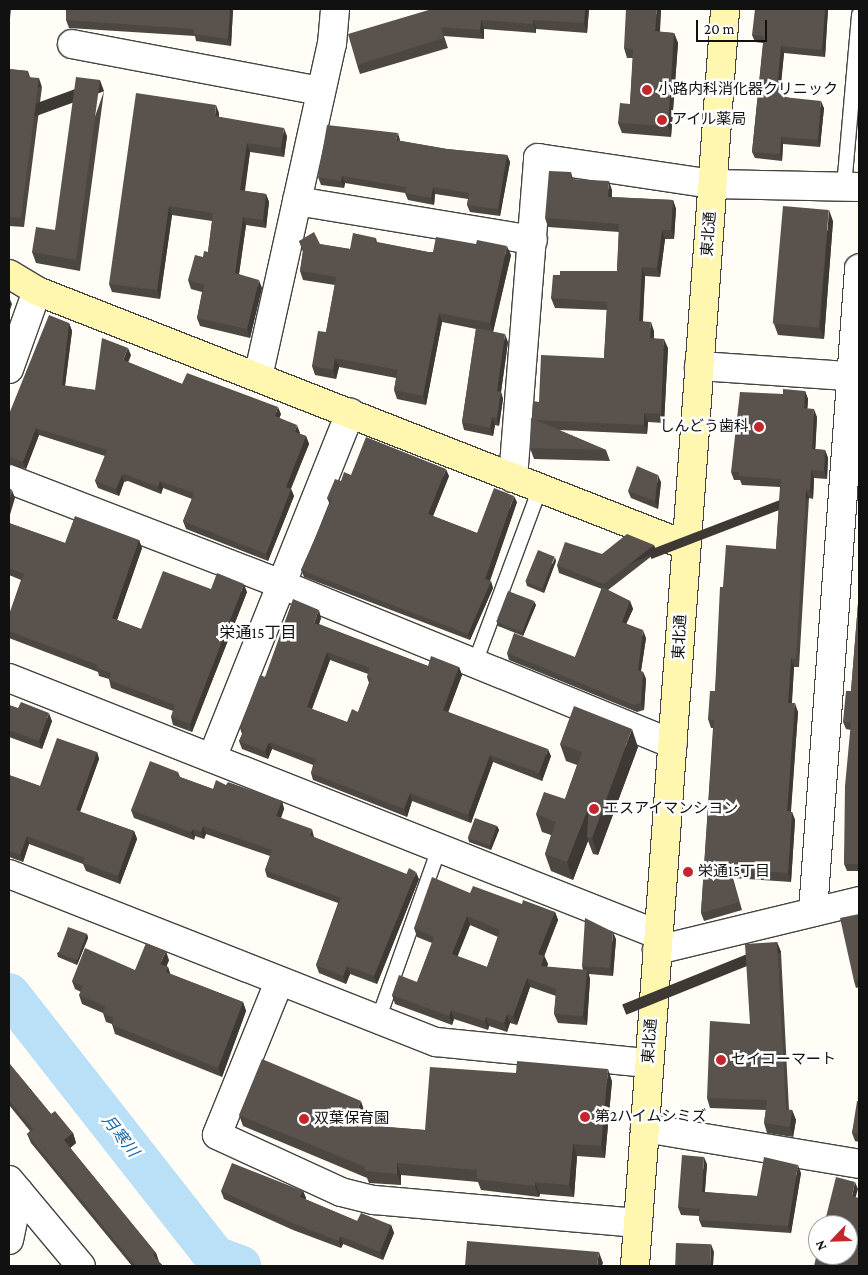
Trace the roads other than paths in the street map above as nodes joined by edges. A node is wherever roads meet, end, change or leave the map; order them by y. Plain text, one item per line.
1 (335, 9) edge
2 (725, 9) edge
3 (859, 15) edge
4 (72, 44) dead end
5 (857, 62) edge
6 (320, 91) junction
7 (713, 184) junction
8 (852, 187) edge
9 (297, 201) junction
10 (533, 240) junction
11 (859, 269) edge
12 (9, 274) edge
13 (38, 291) junction
14 (699, 366) junction
15 (9, 369) edge
16 (258, 377) junction
17 (855, 377) edge
18 (350, 413) junction
19 (513, 478) junction
20 (9, 480) edge
21 (540, 488) junction
22 (685, 545) junction
23 (283, 585) junction
24 (475, 663) junction
25 (9, 678) edge
26 (673, 744) junction
27 (212, 758) junction
28 (439, 849) junction
29 (9, 874) edge
30 (859, 901) edge
31 (813, 912) junction
32 (658, 943) junction
33 (279, 982) junction
34 (378, 1020) junction
35 (648, 1063) junction
36 (645, 1128) junction
37 (859, 1164) edge
38 (14, 1186) edge
39 (638, 1223) junction
40 (9, 1240) edge
41 (81, 1266) edge
42 (635, 1266) edge

1 - 6 street
2 - 7 street, 東北通
3 - 5 lane
4 - 6 street
5 - 8 lane
6 - 9 street
7 - 8 street
7 - 10 street
7 - 14 street, 東北通
9 - 10 street
9 - 16 street
10 - 19 street
11 - 17 street
12 - 13 street
13 - 15 street
13 - 16 street
14 - 17 street
14 - 22 street, 東北通
16 - 18 street
17 - 31 street
18 - 19 street
18 - 23 street
19 - 21 street
20 - 23 street
21 - 22 street
21 - 24 lane
22 - 26 street, 東北通
23 - 24 street
23 - 27 street
24 - 26 street
25 - 27 street
26 - 32 street, 東北通
27 - 28 street
28 - 32 street
28 - 34 lane
29 - 33 street
30 - 31 street
31 - 32 street
32 - 35 street, 東北通
33 - 34 street
33 - 39 street
34 - 35 street
35 - 36 street, 東北通
36 - 37 street
36 - 39 street, 東北通
38 - 40 street
38 - 41 street
39 - 42 street, 東北通

